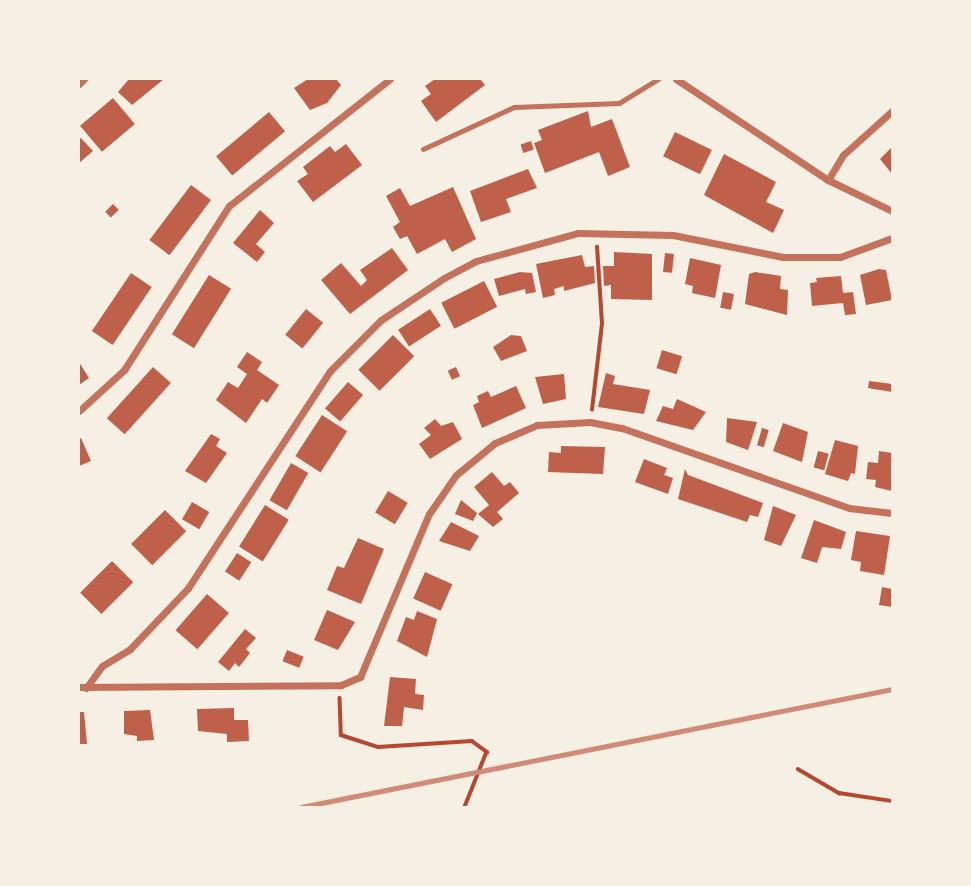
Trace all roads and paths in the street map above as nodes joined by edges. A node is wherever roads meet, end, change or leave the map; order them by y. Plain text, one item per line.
1 (84, 79) edge
2 (390, 79) edge
3 (658, 79) edge
4 (676, 79) edge
5 (79, 84) edge
6 (892, 111) edge
7 (423, 149) dead end
8 (828, 180) junction
9 (892, 211) edge
10 (596, 231) junction
11 (892, 239) edge
12 (593, 404) dead end
13 (79, 411) edge
14 (892, 513) edge
15 (341, 685) junction
16 (83, 687) edge
17 (798, 769) dead end
18 (892, 801) edge
19 (465, 807) edge

1 - 5 street
2 - 13 street
3 - 7 lane
4 - 8 street
6 - 8 street
8 - 9 street
10 - 11 street
10 - 12 path
10 - 16 street
14 - 15 street
15 - 16 street
15 - 19 path
17 - 18 path

